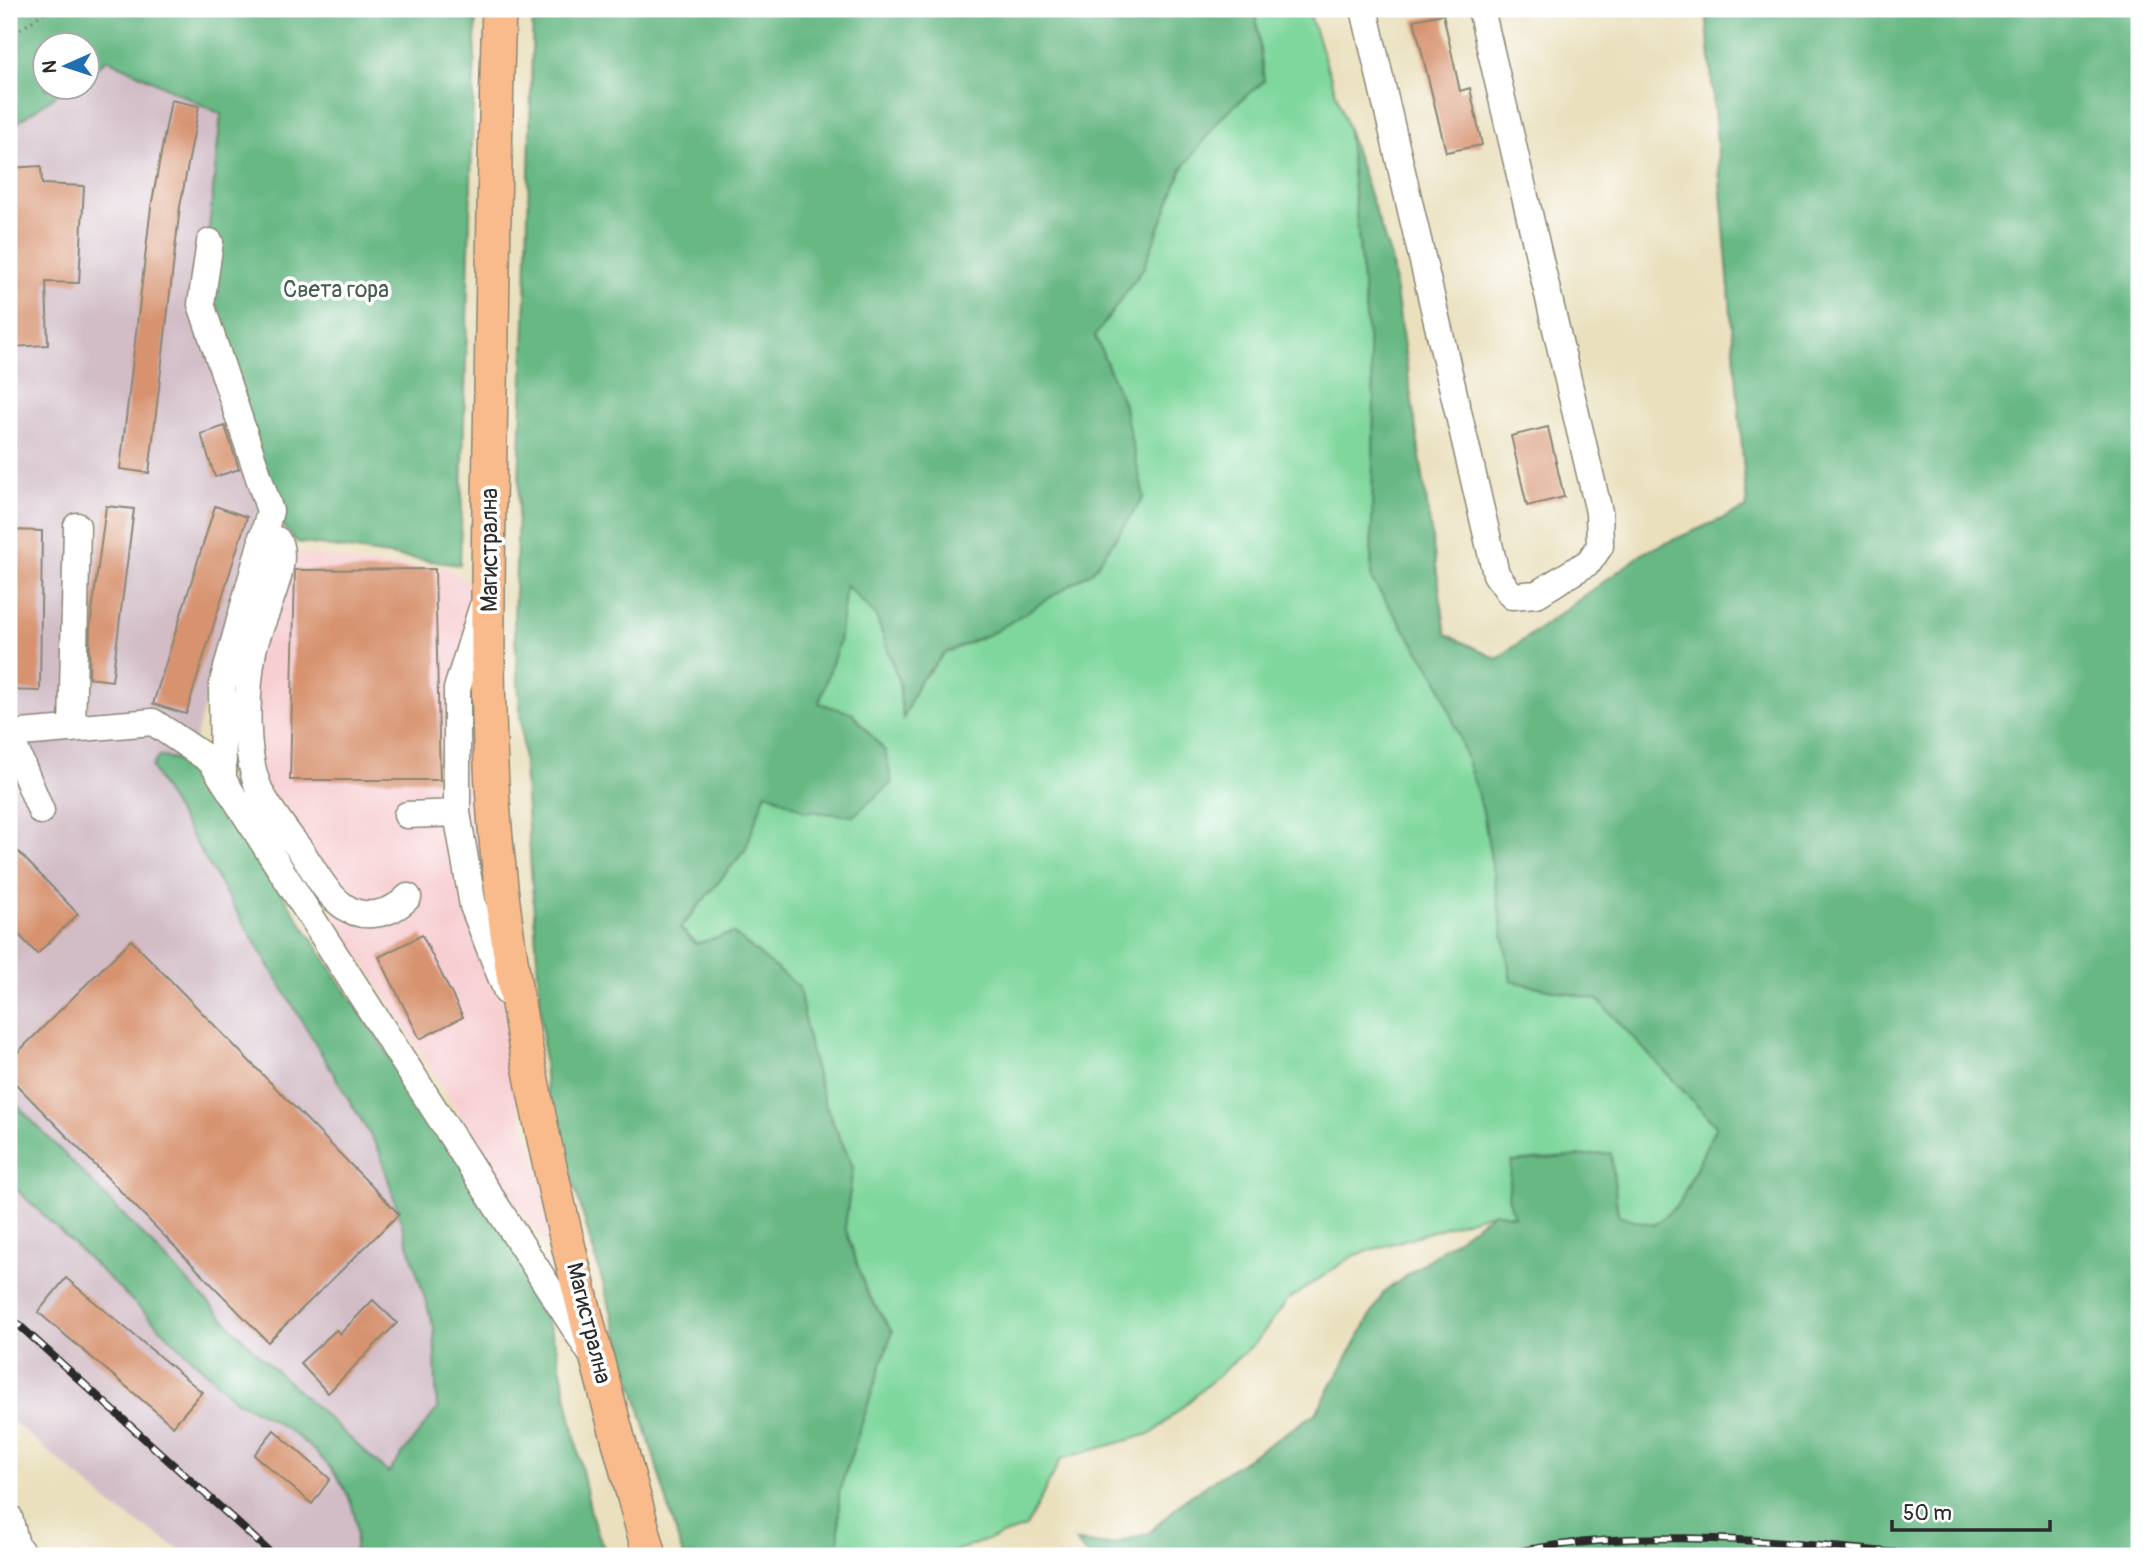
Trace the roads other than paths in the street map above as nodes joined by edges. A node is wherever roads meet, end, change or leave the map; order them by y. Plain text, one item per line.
1 (499, 9) edge
2 (510, 9) edge
3 (1364, 9) edge
4 (1481, 9) edge
5 (210, 242) dead end
6 (77, 526) dead end
7 (262, 537) junction
8 (489, 586) junction
9 (72, 729) junction
10 (9, 734) edge
11 (223, 778) junction
12 (41, 811) dead end
13 (457, 813) junction
14 (407, 815) dead end
15 (408, 897) dead end
16 (518, 1020) junction
17 (532, 1088) junction
18 (598, 1365) junction
19 (9, 1517) edge
20 (23, 1556) edge
21 (650, 1556) edge

1 - 8 main road, Магистрална
2 - 17 main road, Магистрална
3 - 4 street
5 - 7 street
6 - 9 street
7 - 11 street
7 - 15 street
8 - 13 street
8 - 16 main road, Магистрална
9 - 10 street
9 - 11 street
10 - 12 street
11 - 18 street
13 - 14 street
13 - 16 street
16 - 17 main road, Магистрална
17 - 18 main road, Магистрална
18 - 21 main road, Магистрална
19 - 20 street

